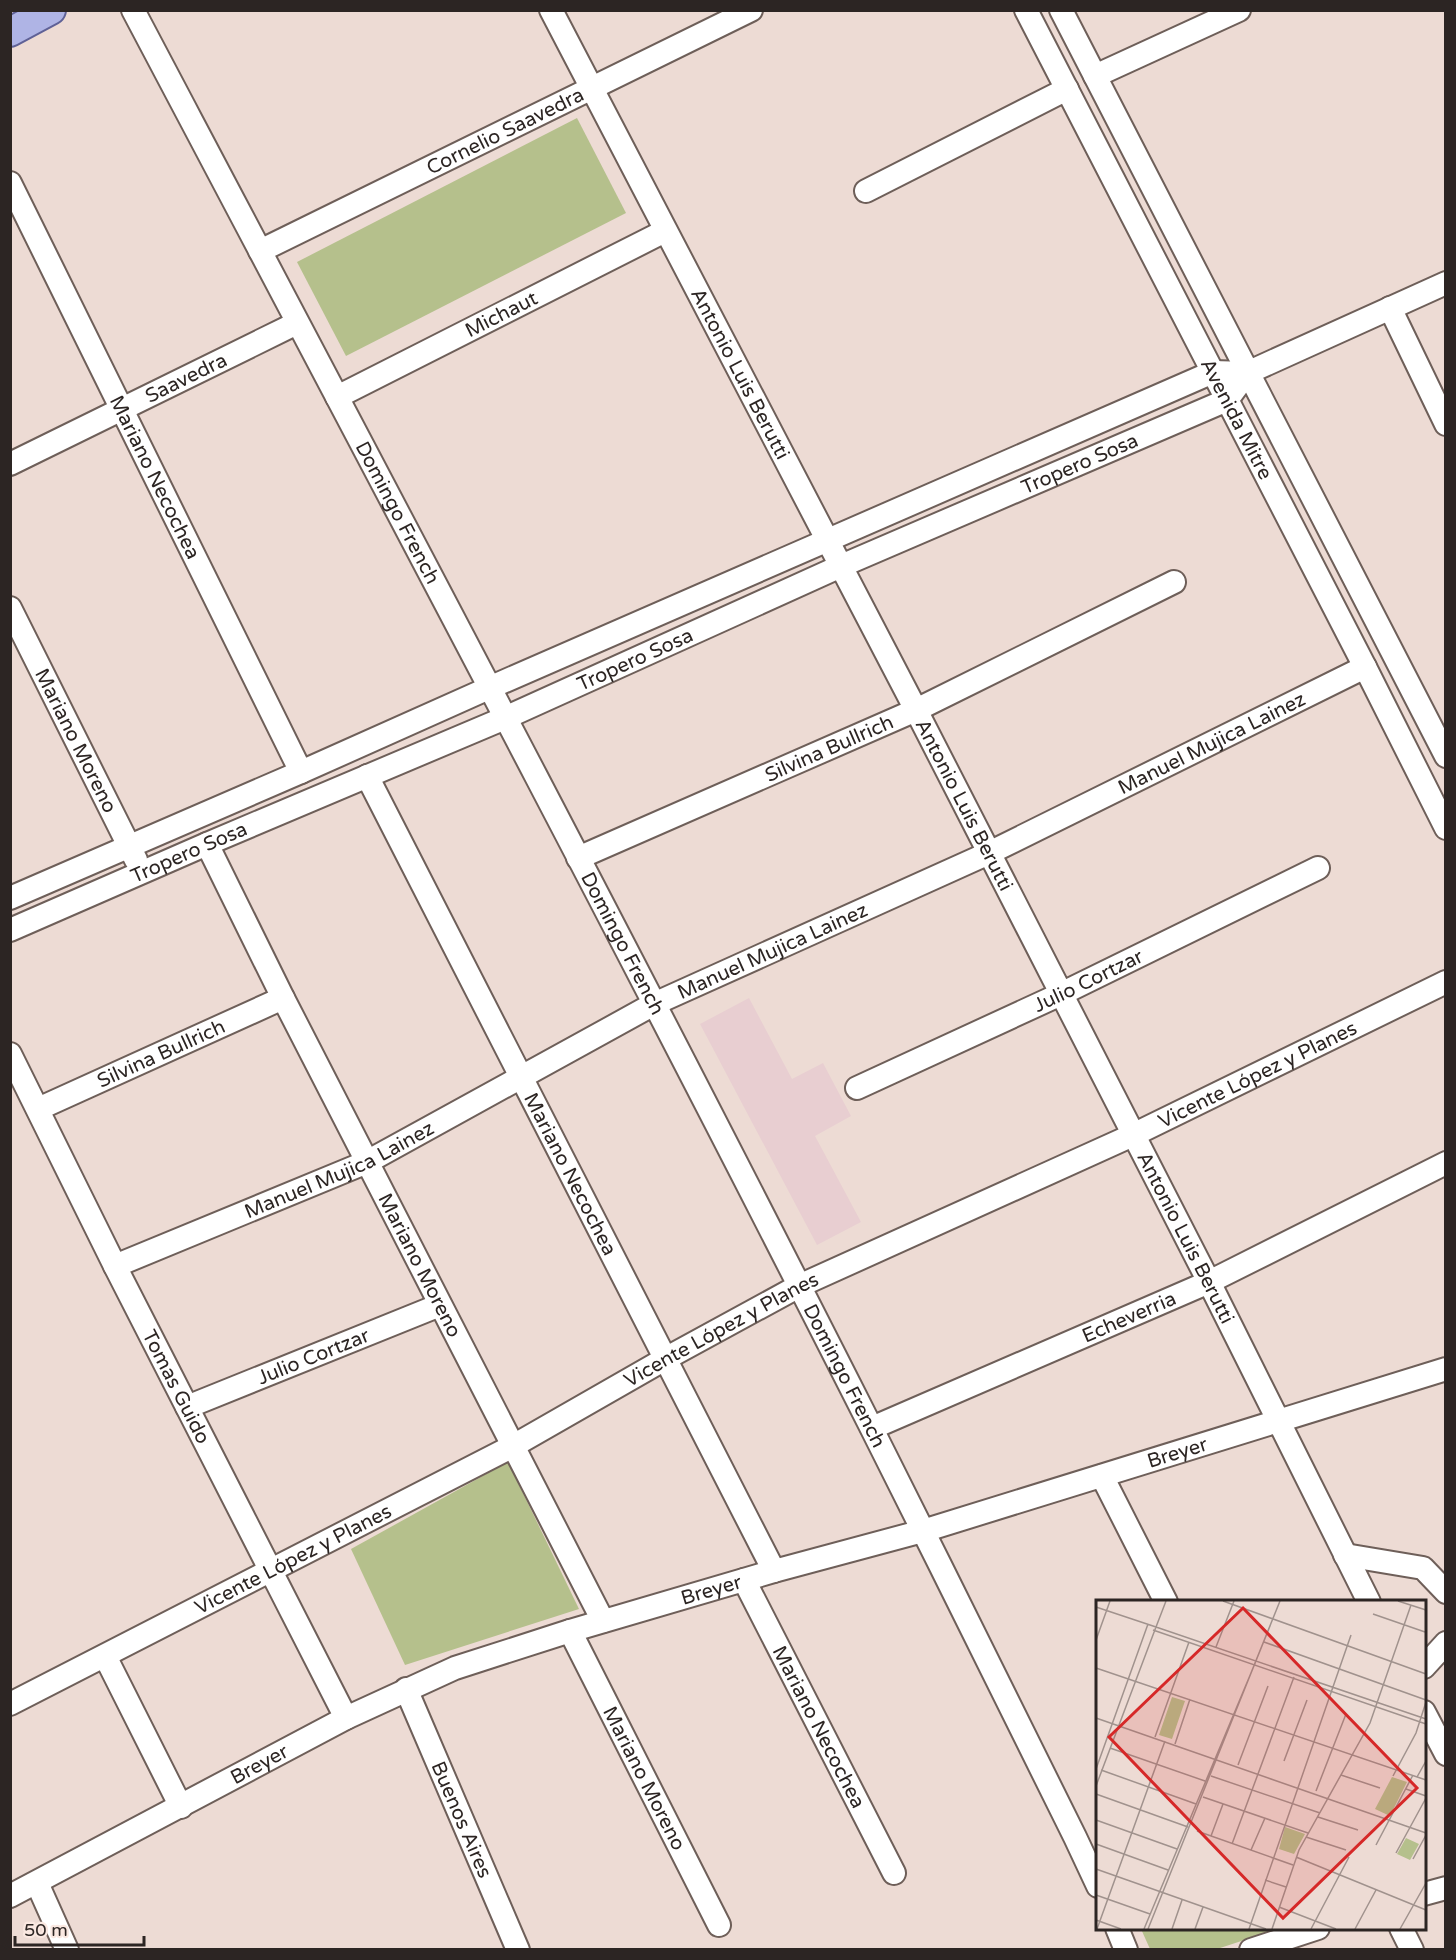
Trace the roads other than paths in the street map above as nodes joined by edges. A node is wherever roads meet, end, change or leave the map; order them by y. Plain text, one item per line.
1 (51, 10) edge
2 (133, 10) edge
3 (551, 10) edge
4 (751, 10) edge
5 (1026, 10) edge
6 (1061, 10) edge
7 (1239, 10) edge
8 (10, 32) edge
9 (1095, 76) junction
10 (592, 88) junction
11 (1067, 89) junction
12 (10, 183) edge
13 (866, 191) dead end
14 (665, 231) junction
15 (260, 251) junction
16 (1446, 283) edge
17 (1390, 308) junction
18 (297, 323) junction
19 (1213, 372) junction
20 (1247, 373) junction
21 (337, 397) junction
22 (1227, 400) junction
23 (124, 409) junction
24 (1446, 424) edge
25 (10, 464) edge
26 (828, 540) junction
27 (841, 566) junction
28 (1174, 582) dead end
29 (10, 608) edge
30 (1365, 667) junction
31 (489, 688) junction
32 (916, 710) junction
33 (505, 718) junction
34 (1446, 756) edge
35 (302, 772) junction
36 (367, 776) junction
37 (1446, 828) edge
38 (207, 844) junction
39 (129, 847) junction
40 (989, 853) junction
41 (578, 858) junction
42 (1318, 868) dead end
43 (142, 872) junction
44 (10, 898) edge
45 (10, 930) edge
46 (1446, 982) edge
47 (1061, 994) junction
48 (283, 998) junction
49 (654, 1004) junction
50 (10, 1054) edge
51 (520, 1078) junction
52 (857, 1088) dead end
53 (38, 1109) junction
54 (1133, 1135) junction
55 (367, 1162) junction
56 (1446, 1163) edge
57 (116, 1266) junction
58 (1209, 1282) junction
59 (799, 1286) junction
60 (440, 1305) junction
61 (665, 1359) junction
62 (1446, 1369) edge
63 (187, 1407) junction
64 (1279, 1420) junction
65 (872, 1428) junction
66 (513, 1446) junction
67 (1102, 1476) junction
68 (923, 1531) junction
69 (1346, 1555) junction
70 (271, 1570) junction
71 (774, 1571) junction
72 (744, 1580) junction
73 (1446, 1592) edge
74 (1165, 1600) edge
75 (1368, 1600) edge
76 (603, 1622) junction
77 (570, 1631) junction
78 (1446, 1642) edge
79 (105, 1656) junction
80 (1426, 1666) edge
81 (406, 1689) junction
82 (10, 1704) edge
83 (1426, 1714) edge
84 (346, 1718) junction
85 (1438, 1744) edge
86 (181, 1807) junction
87 (894, 1873) dead end
88 (1096, 1882) edge
89 (37, 1883) junction
90 (1446, 1888) edge
91 (1426, 1894) edge
92 (10, 1896) edge
93 (719, 1925) dead end
94 (1116, 1930) edge
95 (1315, 1930) edge
96 (1402, 1930) edge
97 (67, 1950) edge
98 (518, 1950) edge
99 (1126, 1950) edge
100 (1251, 1950) edge
101 (1412, 1950) edge

1 - 8 main road
2 - 15 street, Domingo French
3 - 10 street, Antonio Luis Berutti
4 - 10 street, Cornelio Saavedra
5 - 11 street, Avenida Mitre
6 - 9 street, Avenida Mitre
7 - 9 street
9 - 20 street, Avenida Mitre
10 - 14 street, Antonio Luis Berutti
10 - 15 street, Cornelio Saavedra
11 - 13 street
11 - 19 street, Avenida Mitre
12 - 23 street, Mariano Necochea
14 - 21 street, Michaut
14 - 26 street, Antonio Luis Berutti
15 - 18 street, Domingo French
16 - 17 street, Tropero Sosa
17 - 20 street, Tropero Sosa
17 - 24 street
18 - 21 street, Domingo French
18 - 23 street, Saavedra
19 - 20 street, Tropero Sosa
19 - 22 street, Avenida Mitre
19 - 26 street, Tropero Sosa
20 - 22 street, Tropero Sosa
20 - 34 street, Avenida Mitre
21 - 31 street, Domingo French
22 - 27 street, Tropero Sosa
22 - 30 street, Avenida Mitre
23 - 25 street, Saavedra
23 - 35 street, Mariano Necochea
26 - 27 street, Antonio Luis Berutti
26 - 31 street, Tropero Sosa
27 - 32 street, Antonio Luis Berutti
27 - 33 street, Tropero Sosa
28 - 32 street, Silvina Bullrich
29 - 39 street, Mariano Moreno
30 - 37 street, Avenida Mitre
30 - 40 street, Manuel Mujica Lainez
31 - 33 street, Domingo French
31 - 35 street, Tropero Sosa
32 - 40 street, Antonio Luis Berutti
32 - 41 street, Silvina Bullrich
33 - 36 street, Tropero Sosa
33 - 41 street, Domingo French
35 - 39 street, Tropero Sosa
36 - 38 street, Tropero Sosa
36 - 51 street, Mariano Necochea
38 - 43 street, Tropero Sosa
38 - 48 street, Mariano Moreno
39 - 43 street, Mariano Moreno
39 - 44 street, Tropero Sosa
40 - 47 street, Antonio Luis Berutti
40 - 49 street, Manuel Mujica Lainez
41 - 49 street, Domingo French
42 - 47 street, Julio Cortzar
43 - 45 street, Tropero Sosa
46 - 54 street, Vicente López y Planes
47 - 52 street, Julio Cortzar
47 - 54 street, Antonio Luis Berutti
48 - 53 street, Silvina Bullrich
48 - 55 street, Mariano Moreno
49 - 51 street, Manuel Mujica Lainez
49 - 59 street, Domingo French
50 - 53 street, Tomas Guido
51 - 55 street, Manuel Mujica Lainez
51 - 61 street, Mariano Necochea
53 - 57 street, Tomas Guido
54 - 58 street, Antonio Luis Berutti
54 - 59 street, Vicente López y Planes
55 - 57 street, Manuel Mujica Lainez
55 - 60 street, Mariano Moreno
56 - 58 street, Echeverria
57 - 63 street, Tomas Guido
58 - 64 street, Antonio Luis Berutti
58 - 65 street, Echeverria
59 - 61 street, Vicente López y Planes
59 - 65 street, Domingo French
60 - 63 street, Julio Cortzar
60 - 66 street, Mariano Moreno
61 - 66 street, Vicente López y Planes
61 - 71 street, Mariano Necochea
62 - 64 street, Breyer
63 - 70 street, Tomas Guido
64 - 67 street, Breyer
64 - 69 street, Antonio Luis Berutti
65 - 68 street, Domingo French
66 - 70 street, Vicente López y Planes
66 - 76 street, Mariano Moreno
67 - 68 street, Breyer
67 - 74 street
68 - 71 street, Breyer
68 - 88 street, Domingo French
69 - 73 street
69 - 75 street, Antonio Luis Berutti
70 - 79 street, Vicente López y Planes
70 - 84 street, Tomas Guido
71 - 72 street, Breyer
72 - 76 street, Breyer
72 - 87 street, Mariano Necochea
76 - 77 street, Breyer
77 - 81 street, Breyer
77 - 93 street, Mariano Moreno
78 - 80 street
79 - 82 street, Vicente López y Planes
79 - 86 street
81 - 84 street, Breyer
81 - 98 street, Buenos Aires
83 - 85 street
84 - 86 street, Breyer
86 - 89 street, Breyer
89 - 92 street, Breyer
89 - 97 street
90 - 91 street
94 - 99 street
95 - 100 street
96 - 101 street

